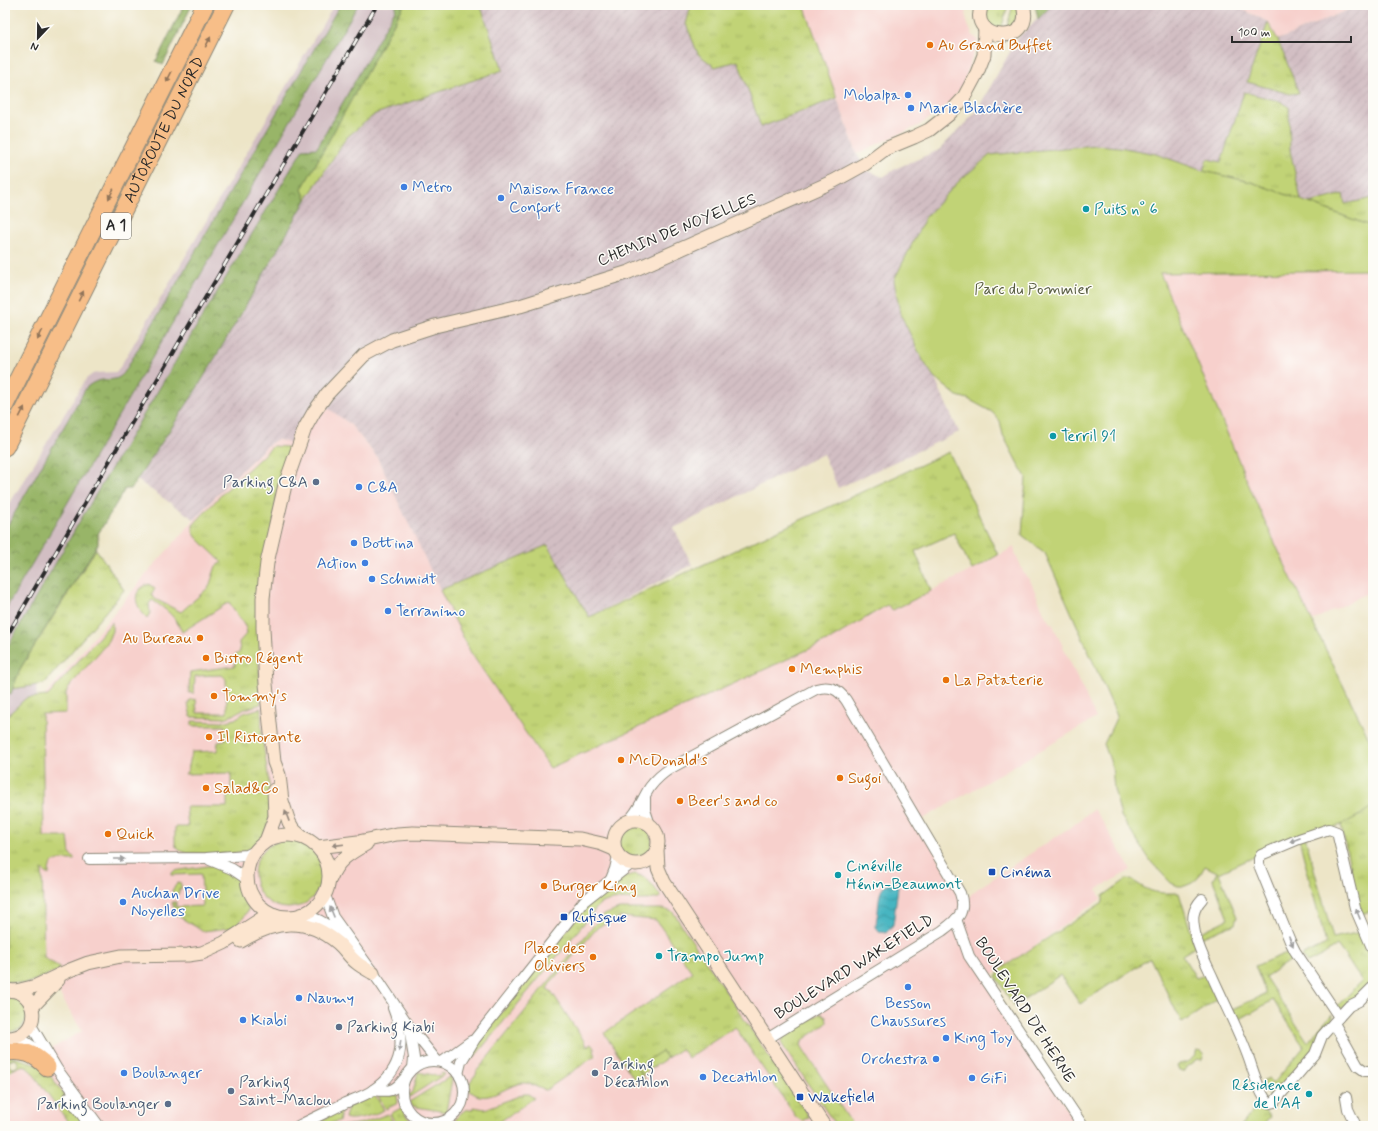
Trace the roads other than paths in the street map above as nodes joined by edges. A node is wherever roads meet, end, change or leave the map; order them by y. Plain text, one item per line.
1 (205, 5) edge
2 (226, 5) edge
3 (1023, 5) edge
4 (981, 6) edge
5 (985, 28) junction
6 (1000, 36) junction
7 (984, 55) junction
8 (5, 405) edge
9 (5, 447) edge
10 (274, 762) junction
11 (645, 798) junction
12 (628, 821) junction
13 (650, 825) junction
14 (617, 829) junction
15 (302, 837) junction
16 (374, 839) junction
17 (580, 839) junction
18 (266, 841) junction
19 (318, 847) junction
20 (657, 850) junction
21 (255, 851) junction
22 (616, 853) junction
23 (206, 858) junction
24 (89, 859) dead end
25 (635, 864) junction
26 (247, 879) junction
27 (330, 879) junction
28 (609, 882) junction
29 (664, 882) junction
30 (325, 894) junction
31 (254, 898) junction
32 (1202, 899) dead end
33 (275, 915) junction
34 (302, 915) junction
35 (956, 919) junction
36 (241, 931) junction
37 (1373, 950) edge
38 (357, 951) junction
39 (202, 953) junction
40 (70, 970) junction
41 (373, 973) junction
42 (1373, 987) edge
43 (10, 991) edge
44 (392, 1000) junction
45 (32, 1007) junction
46 (1336, 1020) junction
47 (31, 1025) junction
48 (409, 1026) junction
49 (8, 1038) edge
50 (475, 1038) junction
51 (767, 1039) junction
52 (5, 1052) edge
53 (439, 1062) junction
54 (47, 1067) junction
55 (413, 1068) junction
56 (1373, 1071) edge
57 (458, 1074) junction
58 (404, 1079) junction
59 (373, 1090) junction
60 (1346, 1098) dead end
61 (453, 1115) junction
62 (424, 1124) edge
63 (90, 1126) edge
64 (99, 1126) edge
65 (298, 1126) edge
66 (449, 1126) edge
67 (824, 1126) edge
68 (1083, 1126) edge
69 (1356, 1126) edge

1 -> 8 highway, AUTOROUTE DU NORD / A 1
9 -> 2 highway, AUTOROUTE DU NORD / A 1
3 - 6 street
4 - 5 street, CHEMIN DE NOYELLES
5 - 6 street
5 - 7 street, CHEMIN DE NOYELLES
6 - 7 street, CHEMIN DE NOYELLES
7 - 10 street, CHEMIN DE NOYELLES
15 -> 10 street
10 - 18 street
11 - 12 street
11 - 13 street
11 - 35 street
12 - 13 street
12 - 14 street
13 - 20 street
14 - 17 street
14 - 22 street
15 - 18 street
15 - 19 street
16 - 17 street
16 -> 19 street
16 - 27 street
17 - 22 street
18 - 21 street
19 - 27 street
20 - 25 street
20 - 29 street
21 - 23 street
21 - 26 street
22 - 25 street
22 - 28 street
24 -> 23 street
23 - 26 street
25 - 28 street
25 - 29 street
26 - 31 street
27 - 30 street
28 - 50 street
29 - 51 street
30 - 34 street
38 -> 30 street
31 - 33 street
31 - 36 street
32 - 46 street
33 - 34 street
33 - 36 street
34 - 38 street
35 - 51 street, BOULEVARD WAKEFIELD
35 - 68 street, BOULEVARD DE HERNE
36 - 39 street
37 -> 46 street
38 - 41 street
39 - 40 street
39 - 41 street
40 - 43 street
40 - 45 street
41 - 44 street
42 - 46 street
43 - 45 street
44 - 48 street
44 -> 59 street
45 - 47 street
46 - 56 street
47 - 49 street
47 - 64 street
48 - 53 street
48 - 55 street
49 - 54 street
50 - 53 street
50 - 57 street
51 - 67 street
52 - 54 highway
53 - 55 street
53 - 57 street
54 - 63 street
55 - 58 street
57 - 61 street
58 - 59 street
58 - 62 street
59 - 65 street
60 - 69 street
61 - 62 street
61 - 66 street

